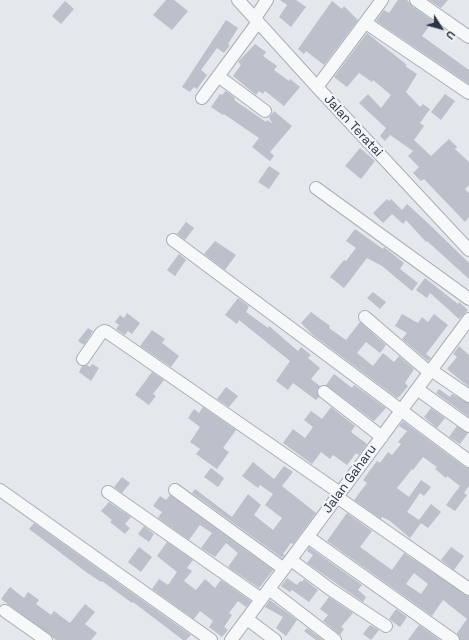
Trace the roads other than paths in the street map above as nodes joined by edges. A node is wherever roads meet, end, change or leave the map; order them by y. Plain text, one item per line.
1 (238, 0) edge
2 (266, 0) edge
3 (382, 0) edge
4 (416, 0) edge
5 (256, 20) junction
6 (366, 23) junction
7 (469, 37) edge
8 (218, 76) junction
9 (317, 87) junction
10 (469, 93) edge
11 (202, 98) dead end
12 (265, 111) dead end
13 (316, 188) dead end
14 (173, 240) dead end
15 (469, 250) edge
16 (469, 299) edge
17 (365, 317) dead end
18 (469, 319) edge
19 (83, 359) dead end
20 (430, 371) junction
21 (417, 389) junction
22 (324, 392) dead end
23 (469, 396) edge
24 (401, 411) junction
25 (469, 426) edge
26 (382, 436) junction
27 (469, 461) edge
28 (0, 490) edge
29 (174, 490) dead end
30 (108, 492) dead end
31 (339, 495) junction
32 (308, 536) junction
33 (287, 565) junction
34 (269, 589) junction
35 (469, 589) edge
36 (261, 599) junction
37 (5, 610) dead end
38 (247, 619) junction
39 (386, 626) dead end
40 (46, 640) edge
41 (211, 640) edge
42 (231, 640) edge
43 (274, 640) edge
44 (335, 640) edge
45 (453, 640) edge

1 - 5 street, Jalan Teratai
2 - 5 street
3 - 6 street
4 - 7 street
5 - 8 street
5 - 9 street, Jalan Teratai
6 - 9 street
6 - 10 street
8 - 11 street
8 - 12 street
9 - 15 street, Jalan Teratai
13 - 16 street
14 - 24 street
17 - 20 street
18 - 20 street, Jalan Gaharu
19 - 31 street
20 - 21 street, Jalan Gaharu
20 - 23 street
21 - 24 street, Jalan Gaharu
21 - 25 street
22 - 26 street
24 - 26 street, Jalan Gaharu
24 - 27 street
26 - 31 street, Jalan Gaharu
28 - 41 street
29 - 33 street
30 - 36 street
31 - 32 street, Jalan Gaharu
31 - 35 street
32 - 33 street, Jalan Gaharu
32 - 45 street
33 - 34 street, Jalan Gaharu
33 - 39 street
34 - 36 street, Jalan Gaharu
34 - 44 street
36 - 38 street, Jalan Gaharu
37 - 40 street
38 - 42 street, Jalan Gaharu
38 - 43 street

